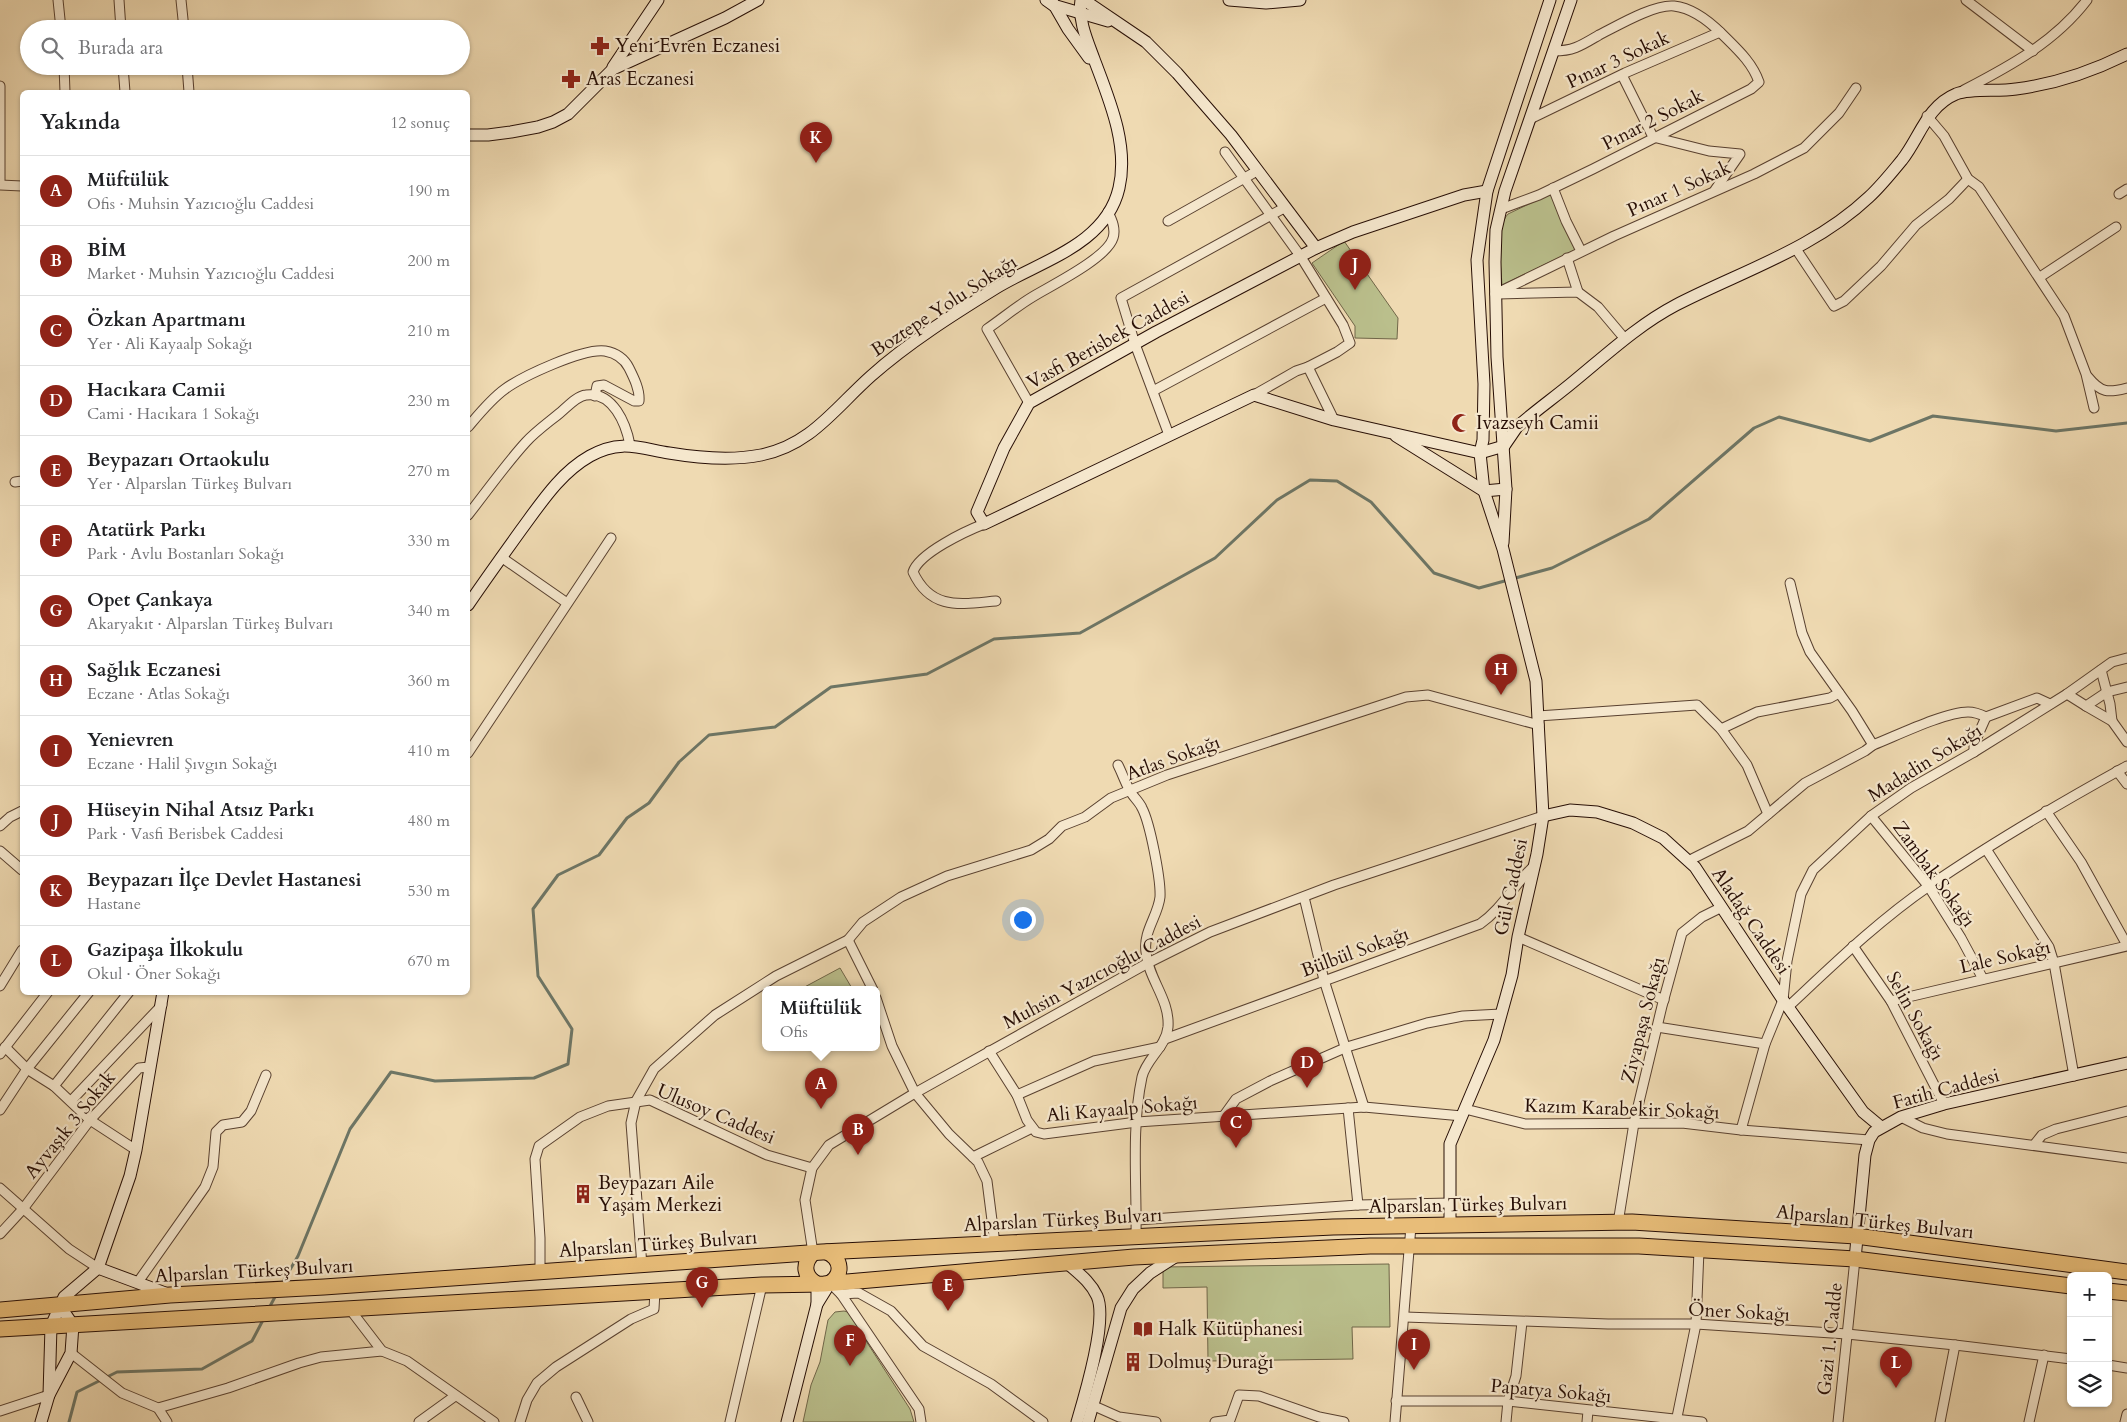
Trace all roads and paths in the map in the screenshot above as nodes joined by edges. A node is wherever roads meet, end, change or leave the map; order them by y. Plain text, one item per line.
1 (58, 0) edge
2 (119, 0) edge
3 (181, 0) edge
4 (658, 0) edge
5 (758, 0) edge
6 (1083, 0) edge
7 (1229, 0) edge
8 (1300, 0) edge
9 (1550, 0) edge
10 (1571, 0) edge
11 (1966, 0) edge
12 (2087, 0) edge
13 (1050, 2) edge
14 (1079, 13) junction
15 (60, 20) edge
16 (120, 20) edge
17 (183, 20) edge
18 (1126, 28) junction
19 (1720, 32) junction
20 (1554, 51) junction
21 (2034, 52) junction
22 (2127, 54) edge
23 (613, 69) junction
24 (1098, 69) junction
25 (1622, 74) junction
26 (64, 75) edge
27 (124, 75) edge
28 (188, 75) edge
29 (0, 86) edge
30 (1856, 88) dead end
31 (65, 90) edge
32 (125, 90) edge
33 (189, 90) edge
34 (1958, 93) junction
35 (1927, 116) junction
36 (1530, 119) junction
37 (470, 134) edge
38 (1653, 137) junction
39 (1225, 152) dead end
40 (1257, 171) junction
41 (1243, 178) junction
42 (1968, 179) junction
43 (0, 184) edge
44 (20, 186) edge
45 (1553, 188) junction
46 (1715, 191) junction
47 (1486, 194) junction
48 (1284, 208) junction
49 (1501, 209) junction
50 (1108, 212) junction
51 (1270, 216) junction
52 (1482, 216) junction
53 (1168, 221) dead end
54 (2116, 227) dead end
55 (1316, 248) junction
56 (1796, 249) junction
57 (1581, 251) junction
58 (1301, 257) junction
59 (1567, 258) junction
60 (2040, 277) junction
61 (1578, 292) junction
62 (1496, 294) junction
63 (1326, 298) junction
64 (1625, 339) junction
65 (1135, 344) junction
66 (1308, 366) junction
67 (2086, 375) junction
68 (2127, 388) edge
69 (1153, 391) junction
70 (1254, 395) junction
71 (595, 396) junction
72 (1029, 403) junction
73 (2094, 408) dead end
74 (1334, 420) junction
75 (470, 425) edge
76 (1169, 434) junction
77 (1392, 434) junction
78 (630, 445) junction
79 (1504, 446) junction
80 (1480, 453) junction
81 (1506, 489) junction
82 (1484, 491) junction
83 (470, 511) edge
84 (984, 524) junction
85 (611, 538) dead end
86 (1503, 549) junction
87 (501, 557) junction
88 (1790, 583) dead end
89 (996, 601) dead end
90 (470, 602) edge
91 (567, 603) junction
92 (2127, 658) edge
93 (2101, 670) junction
94 (2127, 687) edge
95 (2107, 692) junction
96 (1839, 693) junction
97 (2067, 694) junction
98 (2050, 704) junction
99 (2086, 706) junction
100 (1986, 717) junction
101 (1539, 720) junction
102 (2112, 721) junction
103 (1722, 729) junction
104 (2127, 742) edge
105 (1873, 745) junction
106 (470, 749) edge
107 (1974, 752) junction
108 (1118, 765) dead end
109 (2127, 766) edge
110 (2117, 772) junction
111 (2127, 784) edge
112 (1129, 790) junction
113 (20, 811) edge
114 (2046, 811) junction
115 (1768, 814) junction
116 (1543, 816) junction
117 (1871, 816) junction
118 (0, 826) edge
119 (1986, 850) junction
120 (0, 851) edge
121 (1688, 861) junction
122 (1535, 865) junction
123 (20, 868) edge
124 (1928, 887) junction
125 (1304, 897) junction
126 (1722, 907) junction
127 (1518, 938) junction
128 (848, 940) junction
129 (2127, 945) edge
130 (1853, 946) junction
131 (20, 953) edge
132 (1148, 963) junction
133 (2054, 963) junction
134 (1983, 979) junction
135 (1324, 980) junction
136 (0, 986) edge
137 (871, 986) edge
138 (46, 995) edge
139 (87, 995) edge
140 (127, 995) edge
141 (163, 998) edge
142 (1664, 1000) junction
143 (1891, 1001) junction
144 (1786, 1004) junction
145 (880, 1010) edge
146 (1502, 1014) junction
147 (1657, 1026) junction
148 (1163, 1043) junction
149 (1765, 1044) junction
150 (1347, 1047) junction
151 (2, 1051) edge
152 (989, 1051) junction
153 (2127, 1063) edge
154 (149, 1067) junction
155 (27, 1069) junction
156 (266, 1075) dead end
157 (2074, 1076) junction
158 (54, 1086) junction
159 (915, 1093) junction
160 (1017, 1095) junction
161 (71, 1101) junction
162 (636, 1101) junction
163 (1944, 1104) junction
164 (1364, 1107) junction
165 (1348, 1108) junction
166 (0, 1110) edge
167 (2127, 1111) edge
168 (1464, 1112) junction
169 (1223, 1117) junction
170 (1901, 1117) junction
171 (90, 1120) junction
172 (1137, 1122) junction
173 (1634, 1123) junction
174 (1881, 1127) junction
175 (1032, 1128) junction
176 (1741, 1130) junction
177 (1869, 1140) junction
178 (2034, 1145) junction
179 (136, 1150) junction
180 (974, 1157) junction
181 (2127, 1158) edge
182 (812, 1168) junction
183 (0, 1188) edge
184 (1450, 1203) junction
185 (1358, 1205) junction
186 (23, 1209) junction
187 (1136, 1220) junction
188 (1618, 1223) junction
189 (1450, 1225) junction
190 (1411, 1226) junction
191 (0, 1234) edge
192 (1136, 1236) junction
193 (1856, 1236) junction
194 (995, 1244) junction
195 (1410, 1246) junction
196 (1699, 1250) junction
197 (820, 1253) junction
198 (1179, 1254) junction
199 (1855, 1259) junction
200 (1066, 1262) junction
201 (642, 1266) junction
202 (98, 1268) junction
203 (540, 1272) junction
204 (2127, 1272) edge
205 (138, 1282) junction
206 (823, 1283) junction
207 (762, 1285) junction
208 (2067, 1286) edge
209 (655, 1291) junction
210 (2112, 1291) edge
211 (2127, 1293) edge
212 (841, 1294) junction
213 (170, 1295) junction
214 (60, 1306) junction
215 (349, 1308) junction
216 (0, 1310) edge
217 (1405, 1317) junction
218 (1522, 1322) junction
219 (1696, 1324) junction
220 (73, 1325) junction
221 (51, 1326) junction
222 (0, 1330) edge
223 (1847, 1334) junction
224 (1955, 1345) junction
225 (382, 1352) junction
226 (71, 1353) junction
227 (2044, 1355) junction
228 (2067, 1359) edge
229 (2112, 1366) edge
230 (2127, 1368) edge
231 (49, 1395) junction
232 (455, 1396) junction
233 (576, 1397) dead end
234 (1396, 1402) junction
235 (1508, 1402) junction
236 (1092, 1405) junction
237 (158, 1408) junction
238 (0, 1411) edge
239 (1588, 1411) junction
240 (2127, 1414) edge
241 (1677, 1420) edge
242 (41, 1422) edge
243 (167, 1422) edge
244 (419, 1422) edge
245 (494, 1422) edge
246 (520, 1422) edge
247 (588, 1422) edge
248 (730, 1422) edge
249 (787, 1422) edge
250 (921, 1422) edge
251 (1043, 1422) edge
252 (1078, 1422) edge
253 (1088, 1422) edge
254 (1156, 1422) edge
255 (1215, 1422) edge
256 (1344, 1422) edge
257 (1396, 1422) edge
258 (1506, 1422) edge
259 (1587, 1422) edge
260 (1702, 1422) edge
261 (1838, 1422) edge
262 (1940, 1422) edge
263 (2029, 1422) edge
264 (2125, 1422) edge

1 - 15 street
2 - 16 street
3 - 17 street
4 - 23 street
5 - 23 street
6 - 14 street
6 - 18 street
7 - 8 street
9 - 47 street, Gül Caddesi
10 - 20 street, Gül Caddesi
11 - 21 street
12 - 21 street
13 - 14 street
13 - 24 street
14 - 18 street
14 - 24 street
18 - 40 street
19 - 20 street
19 - 25 street, Pınar 3 Sokak
19 - 38 street, Pınar 2 Sokak
20 - 36 street, Gül Caddesi
21 - 34 street
22 - 34 street
23 - 37 street
24 - 50 street, Boztepe Yolu Sokağı
25 - 36 street, Pınar 3 Sokak
25 - 38 street
26 - 31 street
27 - 32 street
28 - 33 street
29 - 43 street
30 - 46 street, Pınar 1 Sokak
34 - 35 street
35 - 42 street
35 - 56 street
36 - 49 street, Gül Caddesi
38 - 45 street, Pınar 2 Sokak
38 - 46 street
39 - 41 street
40 - 41 street
40 - 48 street
41 - 51 street
41 - 53 street
42 - 56 street
42 - 60 street
43 - 44 street
45 - 49 street, Pınar 2 Sokak
45 - 57 street
46 - 57 street, Pınar 1 Sokak
47 - 49 street, Vasfi Berisbek Caddesi
47 - 52 street, Gül Caddesi
47 - 55 street, Vasfi Berisbek Caddesi
48 - 51 street
48 - 55 street
49 - 52 street
49 - 62 street, Gül Caddesi
50 - 72 street
50 - 78 street, Boztepe Yolu Sokağı
51 - 58 street
51 - 65 street
52 - 80 street, Gül Caddesi
54 - 60 street
55 - 58 street, Vasfi Berisbek Caddesi
56 - 64 street
57 - 59 street, Pınar 1 Sokak
58 - 63 street
58 - 65 street, Vasfi Berisbek Caddesi
59 - 61 street
59 - 62 street, Pınar 1 Sokak
60 - 67 street
61 - 62 street
61 - 64 street
62 - 79 street, Gül Caddesi
63 - 66 street
63 - 69 street
64 - 79 street
65 - 69 street
65 - 72 street, Vasfi Berisbek Caddesi
66 - 70 street
66 - 74 street
67 - 68 street
67 - 73 street
69 - 76 street
70 - 74 street
70 - 76 street
71 - 75 street
71 - 78 street
71 - 83 street
72 - 84 street, Vasfi Berisbek Caddesi
74 - 77 street
76 - 84 street
77 - 80 street
77 - 82 street
78 - 87 street
79 - 80 street
79 - 81 street, Gül Caddesi
80 - 82 street, Gül Caddesi
81 - 82 street
81 - 86 street, Gül Caddesi
82 - 86 street, Gül Caddesi
84 - 89 street
85 - 91 street
86 - 101 street, Gül Caddesi
87 - 90 street
87 - 91 street
88 - 96 street
91 - 106 street
92 - 93 street, Madadin Sokağı
93 - 95 street
93 - 97 street, Madadin Sokağı
94 - 95 street
95 - 99 street
95 - 102 street
96 - 103 street
96 - 105 street
97 - 98 street, Madadin Sokağı
97 - 99 street
98 - 100 street
98 - 107 street, Madadin Sokağı
99 - 102 street
100 - 105 street
100 - 107 street
101 - 103 street, Atlas Sokağı
101 - 112 street, Atlas Sokağı
101 - 116 street, Gül Caddesi
102 - 104 street
103 - 115 street, Atlas Sokağı
105 - 115 street
107 - 117 street, Madadin Sokağı
108 - 112 street
109 - 110 street
110 - 111 street
110 - 114 street
112 - 128 street, Atlas Sokağı
112 - 132 street
113 - 118 street
114 - 119 street
114 - 129 street
115 - 121 street
116 - 121 street, Aladağ Caddesi
116 - 122 street, Gül Caddesi
116 - 125 street, Muhsin Yazıcıoğlu Caddesi
117 - 124 street, Zambak Sokağı
117 - 144 street, Madadin Sokağı
119 - 124 street
119 - 133 street
120 - 123 street
121 - 126 street, Aladağ Caddesi
122 - 127 street, Gül Caddesi
122 - 135 street, Bülbül Sokağı
124 - 130 street
124 - 134 street, Zambak Sokağı
125 - 132 street, Muhsin Yazıcıoğlu Caddesi
125 - 135 street
126 - 142 street, Ziyapaşa Sokağı
126 - 144 street, Aladağ Caddesi
127 - 142 street
127 - 146 street, Gül Caddesi
128 - 137 street
128 - 162 street, Ulusoy Caddesi
129 - 133 street, Lale Sokağı
130 - 143 street, Selin Sokağı
130 - 144 street
131 - 136 street
132 - 148 street
132 - 152 street, Muhsin Yazıcıoğlu Caddesi
133 - 134 street, Lale Sokağı
133 - 157 street
134 - 143 street, Lale Sokağı
135 - 148 street, Bülbül Sokağı
135 - 150 street
138 - 151 street
139 - 155 street
140 - 158 street
141 - 154 street
141 - 161 street
142 - 147 street, Ziyapaşa Sokağı
143 - 163 street, Selin Sokağı
144 - 149 street
144 - 174 street, Aladağ Caddesi
145 - 159 street
146 - 150 street
146 - 168 street, Gül Caddesi
147 - 149 street
147 - 173 street, Ziyapaşa Sokağı
148 - 160 street, Bülbül Sokağı
148 - 172 street
149 - 176 street
150 - 164 street
150 - 169 street
151 - 155 street
152 - 159 street, Muhsin Yazıcıoğlu Caddesi
152 - 160 street
153 - 157 street, Fatih Caddesi
154 - 171 street, Ayvaşık 3 Sokak
154 - 179 street
155 - 158 street
155 - 166 street
156 - 205 street
157 - 163 street, Fatih Caddesi
158 - 161 street
159 - 180 street
159 - 182 street, Muhsin Yazıcıoğlu Caddesi
160 - 175 street
161 - 171 street
162 - 182 street, Ulusoy Caddesi
162 - 201 street
162 - 203 street
163 - 170 street, Fatih Caddesi
164 - 165 street, Ali Kayaalp Sokağı
164 - 168 street, Ali Kayaalp Sokağı
165 - 169 street, Ali Kayaalp Sokağı
165 - 185 street
167 - 178 street
168 - 173 street, Kazım Karabekir Sokağı
168 - 184 street, Gül Caddesi
169 - 172 street, Ali Kayaalp Sokağı
170 - 174 street, Fatih Caddesi
170 - 178 street
171 - 179 street
171 - 186 street, Ayvaşık 3 Sokak
172 - 175 street, Ali Kayaalp Sokağı
172 - 187 street
173 - 176 street, Kazım Karabekir Sokağı
173 - 188 street, Ziyapaşa Sokağı
174 - 177 street, Fatih Caddesi
175 - 180 street, Ali Kayaalp Sokağı
176 - 177 street, Kazım Karabekir Sokağı
177 - 193 street
178 - 181 street
179 - 202 street
180 - 194 street
182 - 197 street, Muhsin Yazıcıoğlu Caddesi
183 - 186 street
184 - 185 street
184 - 189 street, Gül Caddesi
185 - 187 street
186 - 191 street, Ayvaşık 3 Sokak
186 - 202 street
187 - 192 street
188 - 189 highway, Alparslan Türkeş Bulvarı
188 - 193 highway, Alparslan Türkeş Bulvarı
189 - 190 highway, Alparslan Türkeş Bulvarı
190 - 192 highway, Alparslan Türkeş Bulvarı
190 - 195 street
192 - 194 highway, Alparslan Türkeş Bulvarı
193 - 199 street
193 - 204 highway, Alparslan Türkeş Bulvarı
194 - 197 highway, Alparslan Türkeş Bulvarı
195 - 196 highway, Alparslan Türkeş Bulvarı
195 - 198 highway, Alparslan Türkeş Bulvarı
195 - 217 street
196 - 199 highway, Alparslan Türkeş Bulvarı
196 - 219 street
197 - 201 highway, Alparslan Türkeş Bulvarı
197 - 206 highway
197 - 206 highway
198 - 200 highway, Alparslan Türkeş Bulvarı
198 - 236 street
199 - 208 highway, Alparslan Türkeş Bulvarı
199 - 223 street, Gazi 1. Cadde
200 - 206 highway, Alparslan Türkeş Bulvarı
200 - 252 street
201 - 203 highway, Alparslan Türkeş Bulvarı
202 - 205 street
202 - 214 street
203 - 213 highway, Alparslan Türkeş Bulvarı
205 - 213 street
206 - 207 highway, Alparslan Türkeş Bulvarı
206 - 212 street
206 - 249 street
207 - 209 highway, Alparslan Türkeş Bulvarı
207 - 248 street
209 - 215 highway, Alparslan Türkeş Bulvarı
209 - 246 street
210 - 211 highway
212 - 250 street
212 - 251 street
213 - 214 highway, Alparslan Türkeş Bulvarı
214 - 216 highway, Alparslan Türkeş Bulvarı
214 - 220 street
214 - 221 street
215 - 220 highway, Alparslan Türkeş Bulvarı
215 - 225 street
217 - 218 street, Öner Sokağı
217 - 234 street
218 - 219 street, Öner Sokağı
218 - 235 street
219 - 223 street, Öner Sokağı
219 - 241 street
220 - 221 highway, Alparslan Türkeş Bulvarı
220 - 226 street
221 - 222 highway, Alparslan Türkeş Bulvarı
221 - 231 street
223 - 224 street, Öner Sokağı
223 - 261 street, Gazi 1. Cadde
224 - 227 street, Öner Sokağı
224 - 262 street
225 - 232 street
225 - 237 street
226 - 231 street
226 - 237 street
227 - 228 street, Öner Sokağı
227 - 263 street
229 - 230 street
231 - 238 street
231 - 242 street
232 - 244 street
232 - 245 street
233 - 247 street
234 - 235 street, Papatya Sokağı
234 - 257 street
235 - 239 street, Papatya Sokağı
235 - 258 street
236 - 253 street
236 - 254 street
237 - 243 street
239 - 241 street, Papatya Sokağı
239 - 259 street
240 - 264 street
241 - 260 street, Papatya Sokağı
255 - 256 street

